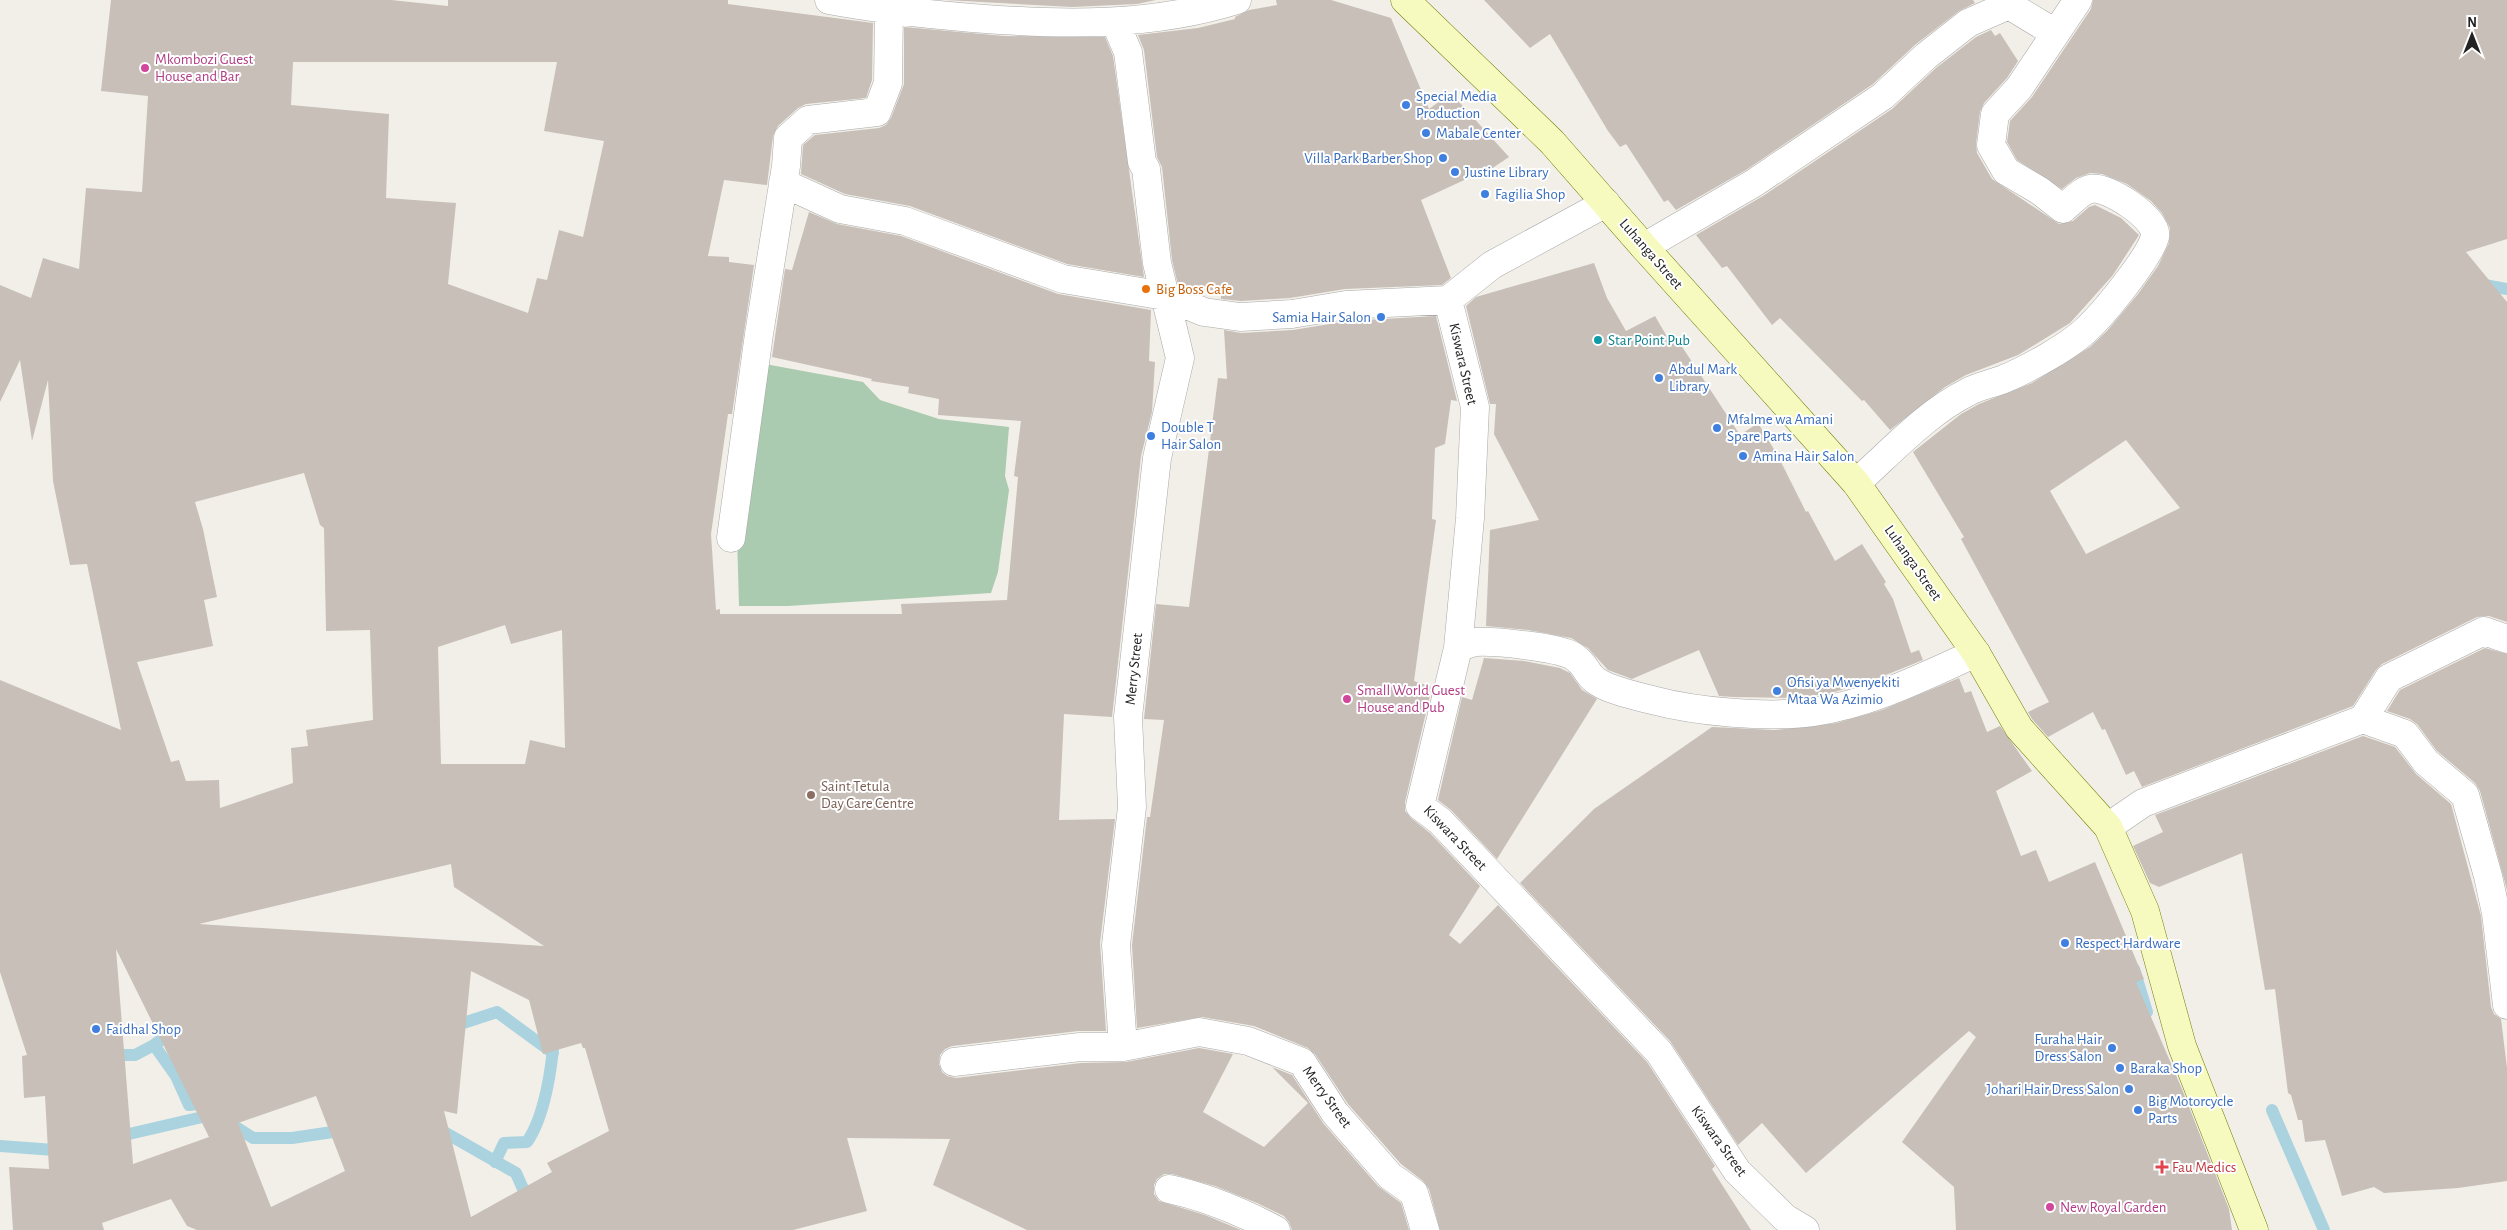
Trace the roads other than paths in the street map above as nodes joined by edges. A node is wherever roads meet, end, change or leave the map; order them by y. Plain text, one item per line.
1 (829, 0) edge
2 (1237, 0) edge
3 (1405, 0) edge
4 (2078, 0) edge
5 (889, 11) junction
6 (1115, 22) junction
7 (2055, 33) junction
8 (783, 183) junction
9 (1606, 203) junction
10 (1644, 247) junction
11 (1165, 296) junction
12 (1448, 300) junction
13 (1856, 483) junction
14 (732, 538) dead end
15 (2507, 639) edge
16 (1458, 648) junction
17 (1976, 653) junction
18 (2363, 719) junction
19 (2108, 827) junction
20 (2507, 1005) edge
21 (1123, 1047) junction
22 (954, 1062) dead end
23 (1169, 1189) dead end
24 (1276, 1230) edge
25 (1425, 1230) edge
26 (1805, 1230) edge
27 (2254, 1230) edge

1 - 5 street
2 - 6 street
3 - 9 street, Luhanga Street
4 - 7 street
5 - 6 street
5 - 8 street
6 - 11 street, Merry Street
7 - 10 street
7 - 13 street
8 - 11 street
8 - 14 street
9 - 10 street, Luhanga Street
9 - 12 street
10 - 13 street, Luhanga Street
11 - 12 street
11 - 21 street, Merry Street
12 - 16 street, Kiswara Street
13 - 17 street, Luhanga Street
15 - 18 street
16 - 17 street
16 - 26 street, Kiswara Street
17 - 19 street, Luhanga Street
18 - 19 street
18 - 20 street
19 - 27 street, Luhanga Street
21 - 22 street, Merry Street
21 - 25 street, Merry Street
23 - 24 street

